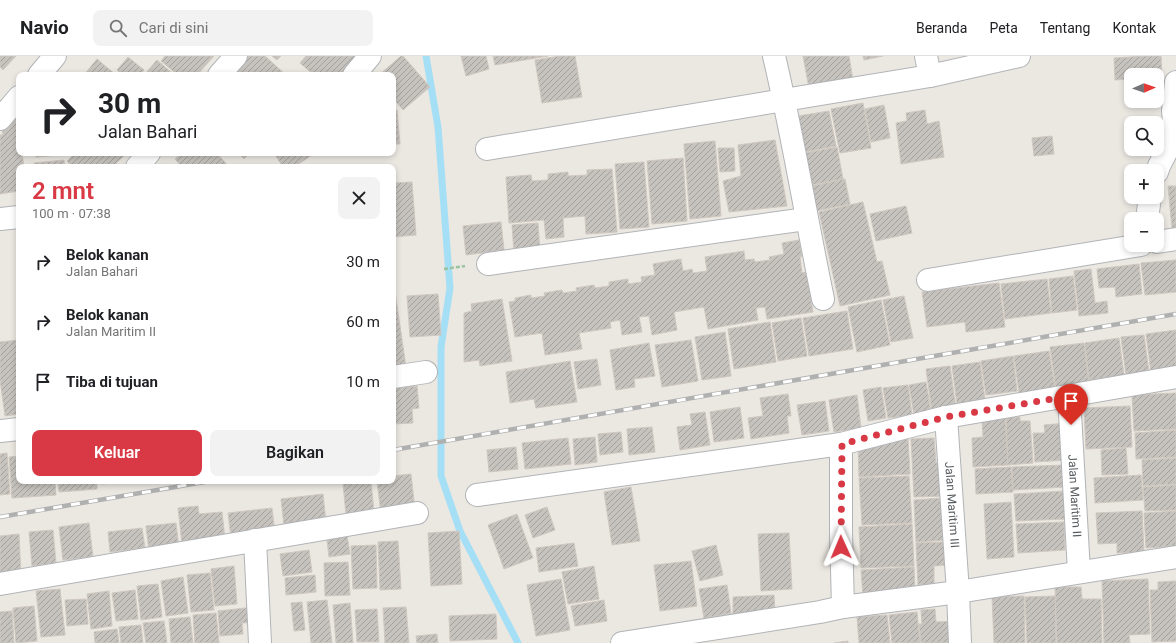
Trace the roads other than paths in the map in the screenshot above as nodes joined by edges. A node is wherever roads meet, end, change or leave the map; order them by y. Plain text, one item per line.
1 (55, 56) edge
2 (236, 56) edge
3 (370, 56) edge
4 (774, 56) edge
5 (1019, 56) edge
6 (928, 66) edge
7 (42, 72) edge
8 (222, 72) edge
9 (357, 72) edge
10 (1176, 82) edge
11 (16, 101) edge
12 (785, 101) junction
13 (1174, 111) edge
14 (0, 119) edge
15 (1176, 136) edge
16 (487, 149) dead end
17 (146, 156) edge
18 (140, 164) edge
19 (1160, 164) edge
20 (16, 217) edge
21 (0, 219) edge
22 (806, 219) junction
23 (1176, 239) edge
24 (1164, 241) edge
25 (1124, 248) edge
26 (488, 264) dead end
27 (928, 280) dead end
28 (823, 298) dead end
29 (426, 372) dead end
30 (396, 377) edge
31 (1176, 377) edge
32 (1069, 396) junction
33 (946, 417) junction
34 (16, 429) edge
35 (0, 431) edge
36 (842, 444) junction
37 (477, 495) dead end
38 (417, 513) dead end
39 (255, 540) junction
40 (1176, 557) edge
41 (1079, 572) junction
42 (0, 584) edge
43 (958, 592) junction
44 (843, 606) junction
45 (260, 643) edge
46 (622, 643) edge
47 (960, 643) edge

1 - 7 street
2 - 8 street
3 - 9 street
4 - 12 street
5 - 6 street
6 - 12 street
10 - 13 street
11 - 14 street
12 - 16 street
12 - 22 street
13 - 15 street
15 - 19 street
17 - 18 street
20 - 21 street
22 - 26 street
22 - 28 street
23 - 24 street
25 - 27 street
29 - 30 street
31 - 32 street
32 - 33 street
32 - 41 street, Jalan Maritim II
33 - 36 street
33 - 43 street, Jalan Maritim III
34 - 35 street
36 - 37 street
36 - 44 street
38 - 39 street
39 - 42 street
39 - 45 street
40 - 41 street
41 - 43 street
43 - 44 street
43 - 47 street, Jalan Maritim III
44 - 46 street

